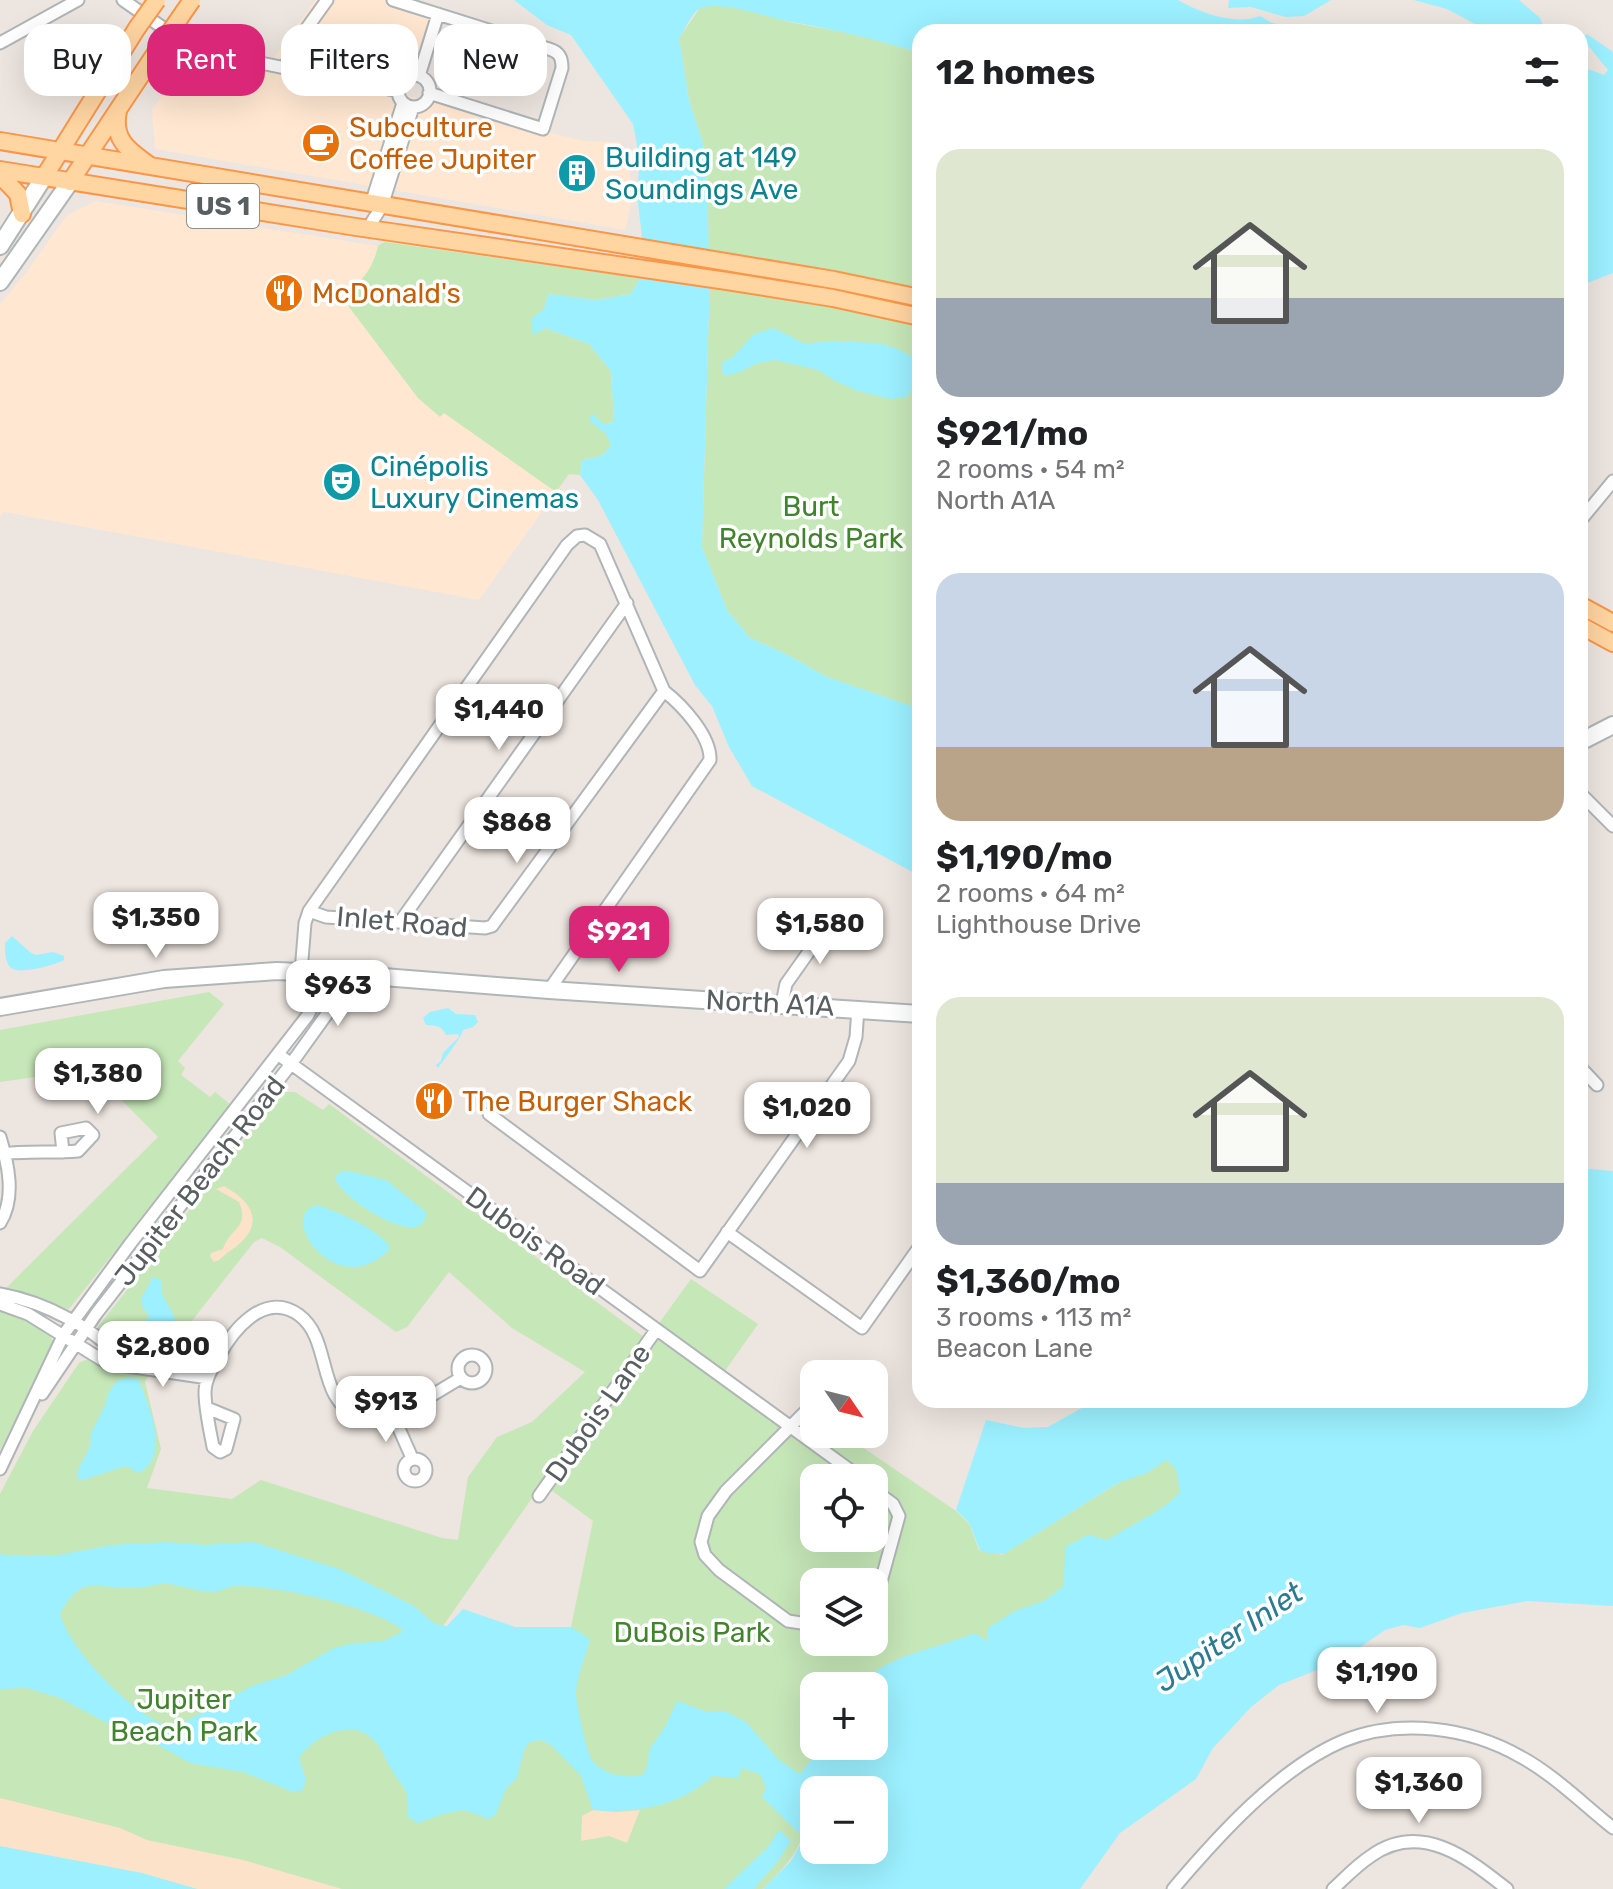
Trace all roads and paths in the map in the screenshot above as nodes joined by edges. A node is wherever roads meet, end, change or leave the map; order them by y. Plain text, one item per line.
1 (78, 0) edge
2 (123, 0) edge
3 (157, 0) edge
4 (192, 0) edge
5 (327, 0) edge
6 (393, 0) edge
7 (438, 14) junction
8 (310, 24) edge
9 (0, 43) edge
10 (281, 67) edge
11 (419, 76) joint
12 (429, 93) junction
13 (402, 96) edge
14 (408, 105) junction
15 (118, 109) junction
16 (0, 141) edge
17 (58, 150) junction
18 (88, 156) junction
19 (151, 166) junction
20 (0, 172) edge
21 (44, 177) junction
22 (70, 182) junction
23 (376, 205) junction
24 (22, 214) junction
25 (368, 228) junction
26 (0, 246) edge
27 (0, 282) edge
28 (912, 296) edge
29 (912, 315) edge
30 (1613, 481) edge
31 (1588, 511) edge
32 (627, 603) junction
33 (1588, 609) edge
34 (1613, 623) edge
35 (1588, 629) edge
36 (1613, 643) edge
37 (664, 691) junction
38 (1613, 725) edge
39 (1588, 738) edge
40 (1588, 801) edge
41 (1613, 826) edge
42 (309, 911) junction
43 (846, 916) dead end
44 (400, 922) junction
45 (308, 972) junction
46 (345, 974) junction
47 (549, 990) junction
48 (782, 1003) junction
49 (0, 1007) edge
50 (858, 1008) junction
51 (912, 1013) edge
52 (279, 1055) junction
53 (291, 1064) junction
54 (1588, 1075) edge
55 (1597, 1085) dead end
56 (489, 1114) dead end
57 (0, 1137) edge
58 (63, 1152) dead end
59 (3, 1154) edge
60 (0, 1223) edge
61 (727, 1232) junction
62 (912, 1257) edge
63 (0, 1294) edge
64 (0, 1304) edge
65 (73, 1322) junction
66 (85, 1330) junction
67 (656, 1330) junction
68 (64, 1334) junction
69 (76, 1342) junction
70 (125, 1364) junction
71 (208, 1378) junction
72 (461, 1378) dead end
73 (207, 1408) dead end
74 (393, 1415) junction
75 (800, 1418) edge
76 (22, 1425) junction
77 (791, 1428) junction
78 (412, 1458) dead end
79 (841, 1464) edge
80 (0, 1469) edge
81 (539, 1496) dead end
82 (888, 1500) edge
83 (885, 1568) edge
84 (800, 1623) edge
85 (1613, 1828) edge
86 (1173, 1889) edge
87 (1333, 1889) edge
88 (1507, 1889) edge

1 - 9 street
2 - 10 street
3 - 17 main road, bridge
4 - 15 main road, bridge
5 - 8 street
6 - 7 street
7 - 11 street
7 - 12 street
11 - 12 street
12 - 14 street
13 - 14 street
14 - 23 street
15 - 18 main road
15 - 19 main road
16 - 17 main road, US 1
17 - 18 main road, US 1
17 - 21 main road
18 - 19 main road, US 1
18 - 22 main road
19 - 23 main road, US 1
20 - 21 main road, US 1
20 - 24 main road
21 - 22 main road, US 1
21 - 24 street
22 - 25 main road, US 1
22 - 27 street
23 - 25 street
23 - 28 main road, US 1
24 - 26 street
25 - 29 main road, US 1
30 - 31 street
32 - 37 street
32 - 42 street
32 - 44 street
33 - 34 main road
35 - 36 main road
37 - 44 street, Inlet Road
37 - 47 street
38 - 39 street
40 - 41 street
42 - 44 street, Inlet Road
42 - 45 street, Jupiter Beach Road
43 - 48 street
45 - 46 street, North A1A
45 - 49 street, North A1A
45 - 52 street, Jupiter Beach Road
46 - 47 street, North A1A
46 - 53 street, Jupiter Beach Road
47 - 48 street, North A1A
48 - 50 street, North A1A
50 - 51 street, North A1A
50 - 61 street
52 - 53 street, Dubois Road
52 - 65 street, Jupiter Beach Road
53 - 66 street, Jupiter Beach Road
53 - 67 street, Dubois Road
54 - 55 street
56 - 61 street
57 - 59 street
58 - 59 street
59 - 60 street
61 - 62 street
63 - 65 street
64 - 68 street
65 - 66 street
65 - 68 street, Jupiter Beach Road
66 - 69 street, Jupiter Beach Road
66 - 70 street
67 - 77 street, Dubois Road
67 - 81 street, Dubois Lane
68 - 69 street
68 - 76 street, Jupiter Beach Road
69 - 70 street
69 - 76 street, Jupiter Beach Road
70 - 71 street
71 - 73 street
71 - 74 street
72 - 74 street
74 - 78 street
75 - 77 street
76 - 80 street, Jupiter Beach Road
77 - 79 street, Dubois Road
77 - 84 street
82 - 83 street
85 - 86 street
87 - 88 street

